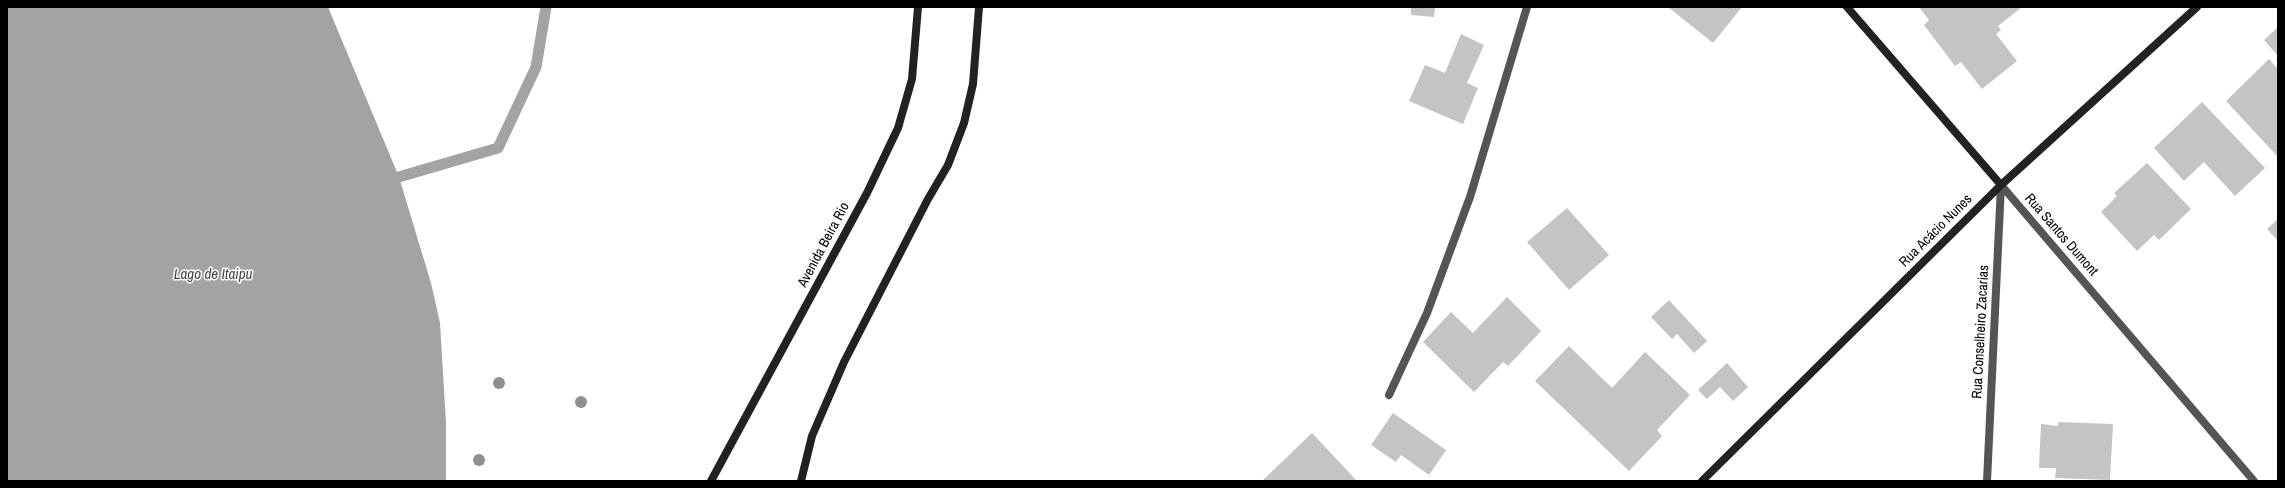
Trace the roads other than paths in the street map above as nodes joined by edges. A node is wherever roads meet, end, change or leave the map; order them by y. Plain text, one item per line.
1 (918, 7) edge
2 (979, 7) edge
3 (1527, 7) edge
4 (1848, 7) edge
5 (2197, 7) edge
6 (2001, 185) junction
7 (1389, 394) dead end
8 (711, 481) edge
9 (801, 481) edge
10 (1702, 481) edge
11 (1986, 481) edge
12 (2254, 481) edge

1 - 8 street, Avenida Beira Rio
2 - 9 street
3 - 7 street
4 - 6 street, Rua Santos Dumont
5 - 6 street, Rua Acácio Nunes
6 - 10 street, Rua Acácio Nunes
6 - 11 street, Rua Conselheiro Zacarias
6 - 12 street, Rua Santos Dumont

